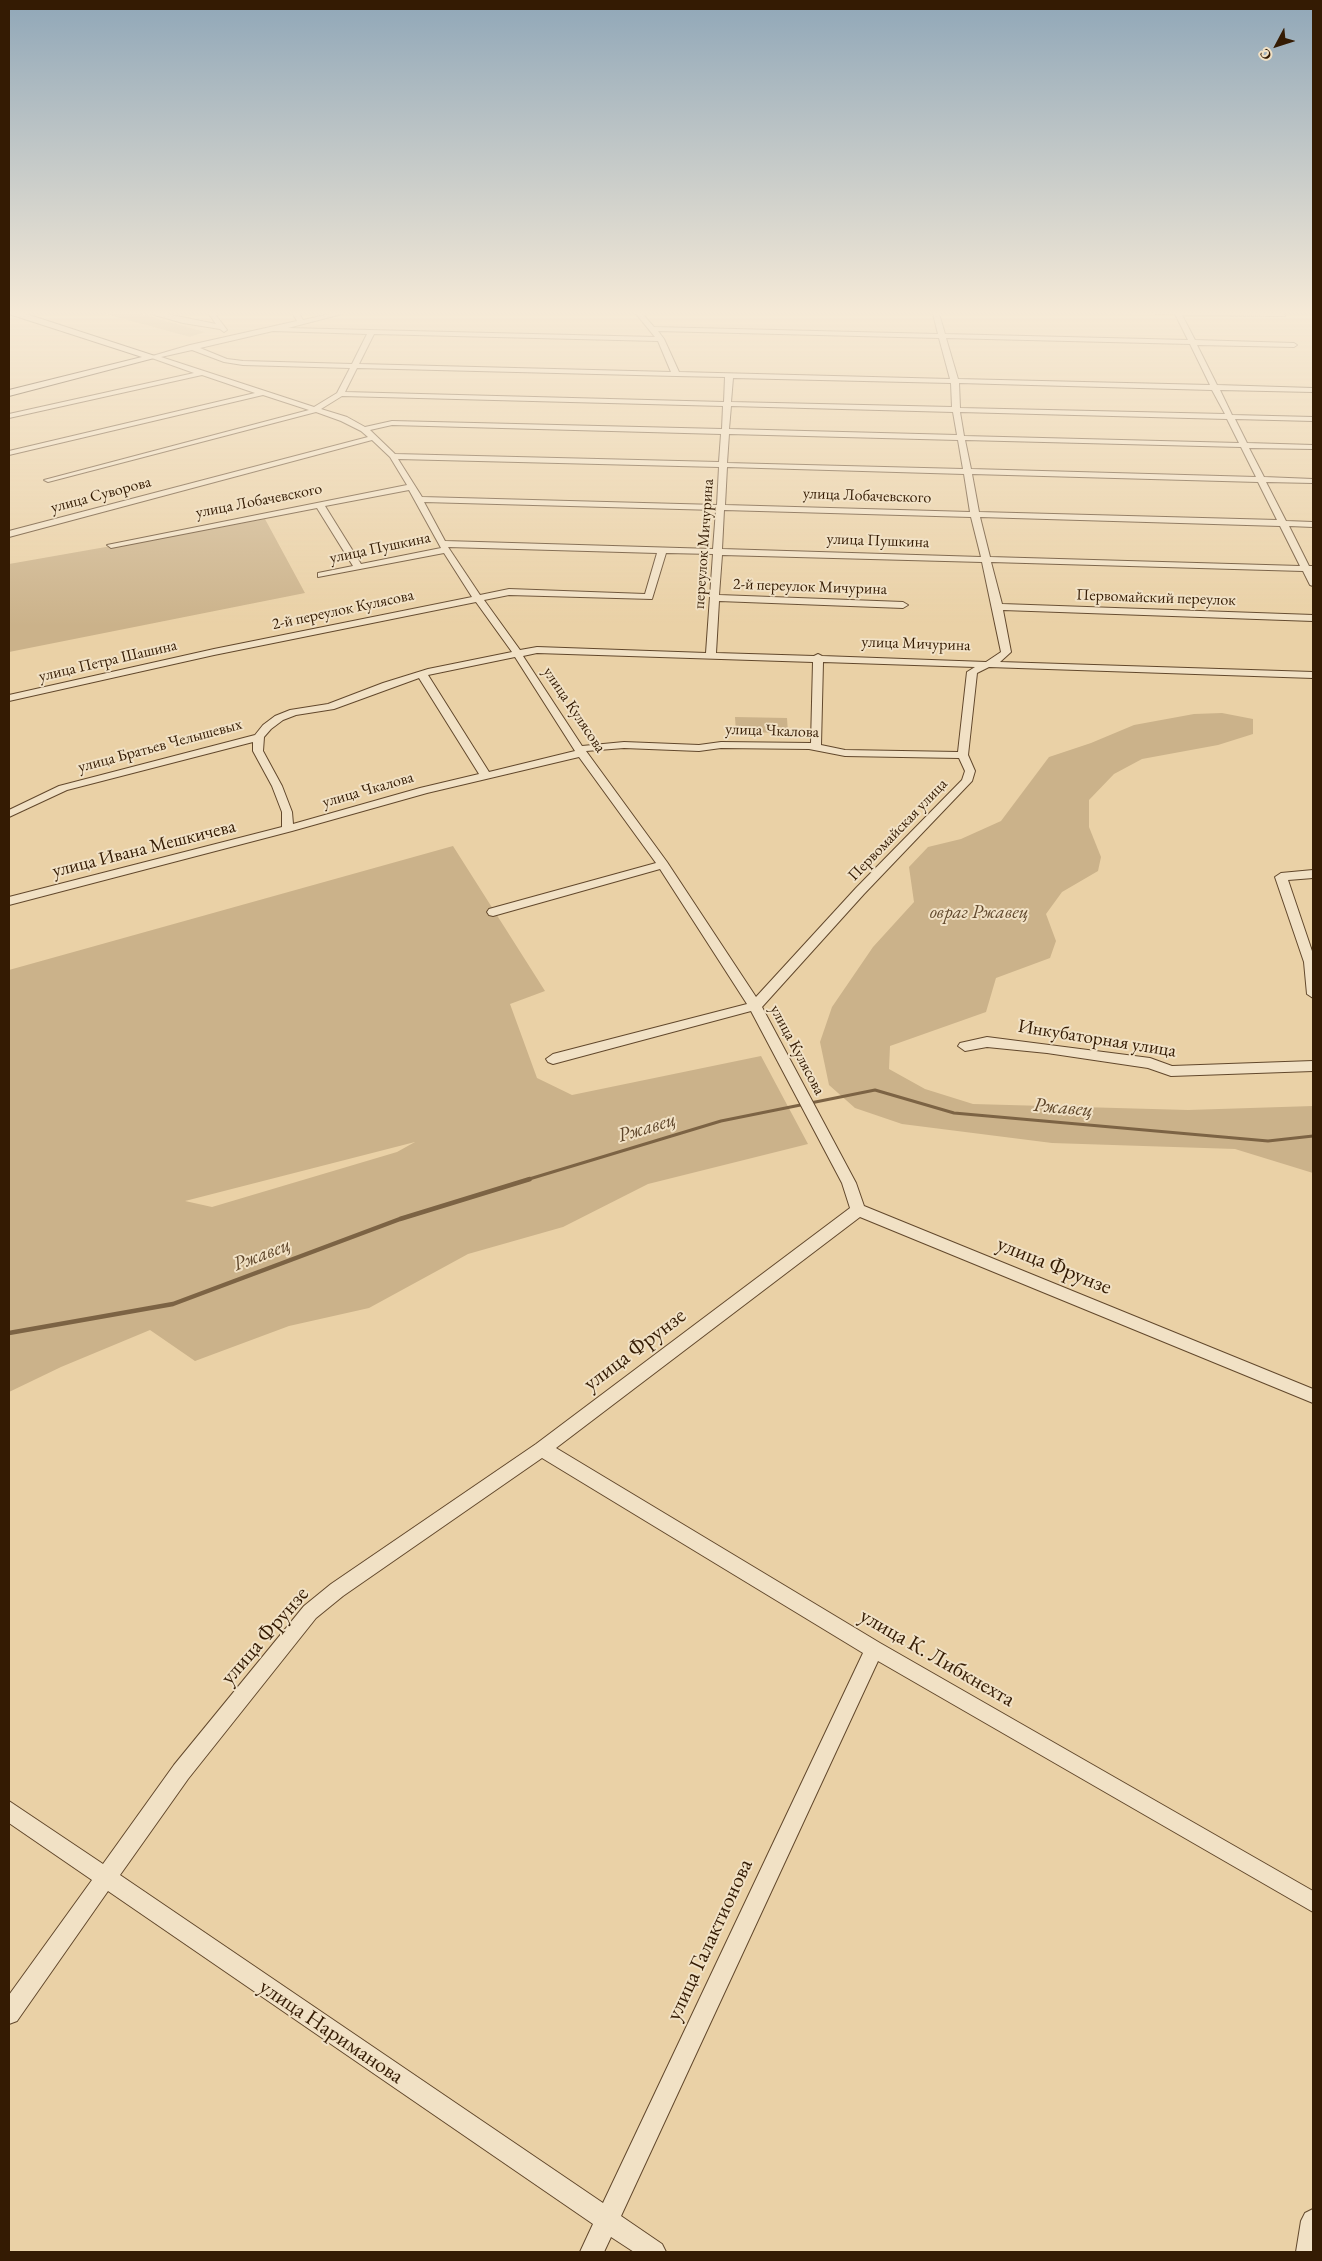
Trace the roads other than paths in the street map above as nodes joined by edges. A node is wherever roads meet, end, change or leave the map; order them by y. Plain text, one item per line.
1 (164, 416) edge
2 (303, 416) edge
3 (334, 416) edge
4 (727, 416) edge
5 (957, 416) edge
6 (1208, 416) edge
7 (1230, 416) junction
8 (1313, 419) edge
9 (364, 429) junction
10 (727, 431) junction
11 (375, 437) junction
12 (961, 438) junction
13 (1244, 445) junction
14 (1313, 447) edge
15 (9, 452) edge
16 (393, 456) junction
17 (724, 464) junction
18 (967, 470) junction
19 (48, 480) dead end
20 (1261, 480) junction
21 (1313, 481) edge
22 (411, 487) junction
23 (419, 499) junction
24 (320, 505) junction
25 (722, 507) junction
26 (975, 514) junction
27 (1283, 523) junction
28 (1313, 524) edge
29 (9, 534) edge
30 (111, 545) dead end
31 (444, 547) junction
32 (662, 550) junction
33 (719, 551) junction
34 (985, 560) junction
35 (358, 568) junction
36 (1310, 569) edge
37 (321, 575) dead end
38 (1313, 583) edge
39 (477, 598) junction
40 (715, 598) junction
41 (903, 605) dead end
42 (998, 607) junction
43 (1313, 618) edge
44 (214, 652) joint
45 (517, 653) junction
46 (711, 654) junction
47 (818, 658) junction
48 (988, 663) junction
49 (422, 674) junction
50 (1313, 675) edge
51 (9, 698) edge
52 (259, 737) junction
53 (816, 747) junction
54 (581, 751) junction
55 (963, 755) junction
56 (486, 776) junction
57 (9, 814) edge
58 (288, 829) junction
59 (662, 865) junction
60 (1313, 874) edge
61 (9, 902) edge
62 (493, 912) dead end
63 (1313, 994) edge
64 (755, 1006) junction
65 (964, 1046) dead end
66 (553, 1059) dead end
67 (1313, 1066) edge
68 (858, 1210) junction
69 (1313, 1396) edge
70 (542, 1449) junction
71 (874, 1649) junction
72 (9, 1811) edge
73 (104, 1878) junction
74 (1313, 1902) edge
75 (9, 2013) edge
76 (607, 2218) junction
77 (1313, 2222) edge
78 (592, 2252) edge
79 (654, 2252) edge
80 (1308, 2252) edge

1 - 15 street
2 - 19 street
3 - 9 street, улица Кулясова
4 - 10 street, переулок Мичурина
5 - 12 street, Первомайская улица
6 - 7 street
7 - 8 street
7 - 13 street
9 - 10 street
9 - 11 street, улица Кулясова
10 - 12 street
10 - 17 street, переулок Мичурина
11 - 16 street, улица Кулясова
11 - 29 street, улица Суворова
12 - 13 street
12 - 18 street, Первомайская улица
13 - 14 street
13 - 20 street
16 - 17 street
16 - 22 street, улица Кулясова
17 - 18 street
17 - 25 street, переулок Мичурина
18 - 20 street
18 - 26 street, Первомайская улица
20 - 21 street
20 - 27 street
22 - 23 street, улица Кулясова
22 - 24 street, улица Лобачевского
23 - 25 street, улица Лобачевского
23 - 31 street, улица Кулясова
24 - 30 street, улица Лобачевского
24 - 35 street
25 - 26 street, улица Лобачевского
25 - 33 street, переулок Мичурина
26 - 27 street, улица Лобачевского
26 - 34 street, Первомайская улица
27 - 28 street, улица Лобачевского
27 - 36 street
31 - 32 street, улица Пушкина
31 - 35 street, улица Пушкина
31 - 39 street, улица Кулясова
32 - 33 street, улица Пушкина
32 - 39 street, 2-й переулок Кулясова
33 - 34 street, улица Пушкина
33 - 40 street, переулок Мичурина
34 - 36 street, улица Пушкина
34 - 42 street, Первомайская улица
35 - 37 street, улица Пушкина
36 - 38 street
39 - 44 street, 2-й переулок Кулясова
39 - 45 street, улица Кулясова
40 - 41 street, 2-й переулок Мичурина
40 - 46 street, переулок Мичурина
42 - 43 street, Первомайский переулок
42 - 48 street, Первомайская улица
44 - 51 street, улица Петра Шашина
45 - 46 street, улица Мичурина
45 - 49 street, улица Братьев Челышевых
45 - 54 street, улица Кулясова
46 - 47 street, улица Мичурина
47 - 48 street, улица Мичурина
47 - 53 street
48 - 50 street, улица Мичурина
48 - 55 street, Первомайская улица
49 - 52 street, улица Братьев Челышевых
49 - 56 street
52 - 57 street, улица Братьев Челышевых
52 - 58 street
53 - 54 street, улица Чкалова
53 - 55 street, улица Чкалова
54 - 56 street, улица Чкалова
54 - 59 street, улица Кулясова
55 - 64 street, Первомайская улица
56 - 58 street, улица Чкалова
58 - 61 street, улица Ивана Мешкичева
59 - 62 street
59 - 64 street, улица Кулясова
60 - 63 street
64 - 66 street
64 - 68 street, улица Кулясова
65 - 67 street, Инкубаторная улица
68 - 69 street, улица Фрунзе
68 - 70 street, улица Фрунзе
70 - 71 street, улица К. Либкнехта
70 - 73 street, улица Фрунзе
71 - 74 street, улица К. Либкнехта
71 - 76 street, улица Галактионова
72 - 73 street, улица Нариманова
73 - 75 street, улица Фрунзе
73 - 76 street, улица Нариманова
76 - 78 street, улица Галактионова
76 - 79 street, улица Нариманова
77 - 80 street

